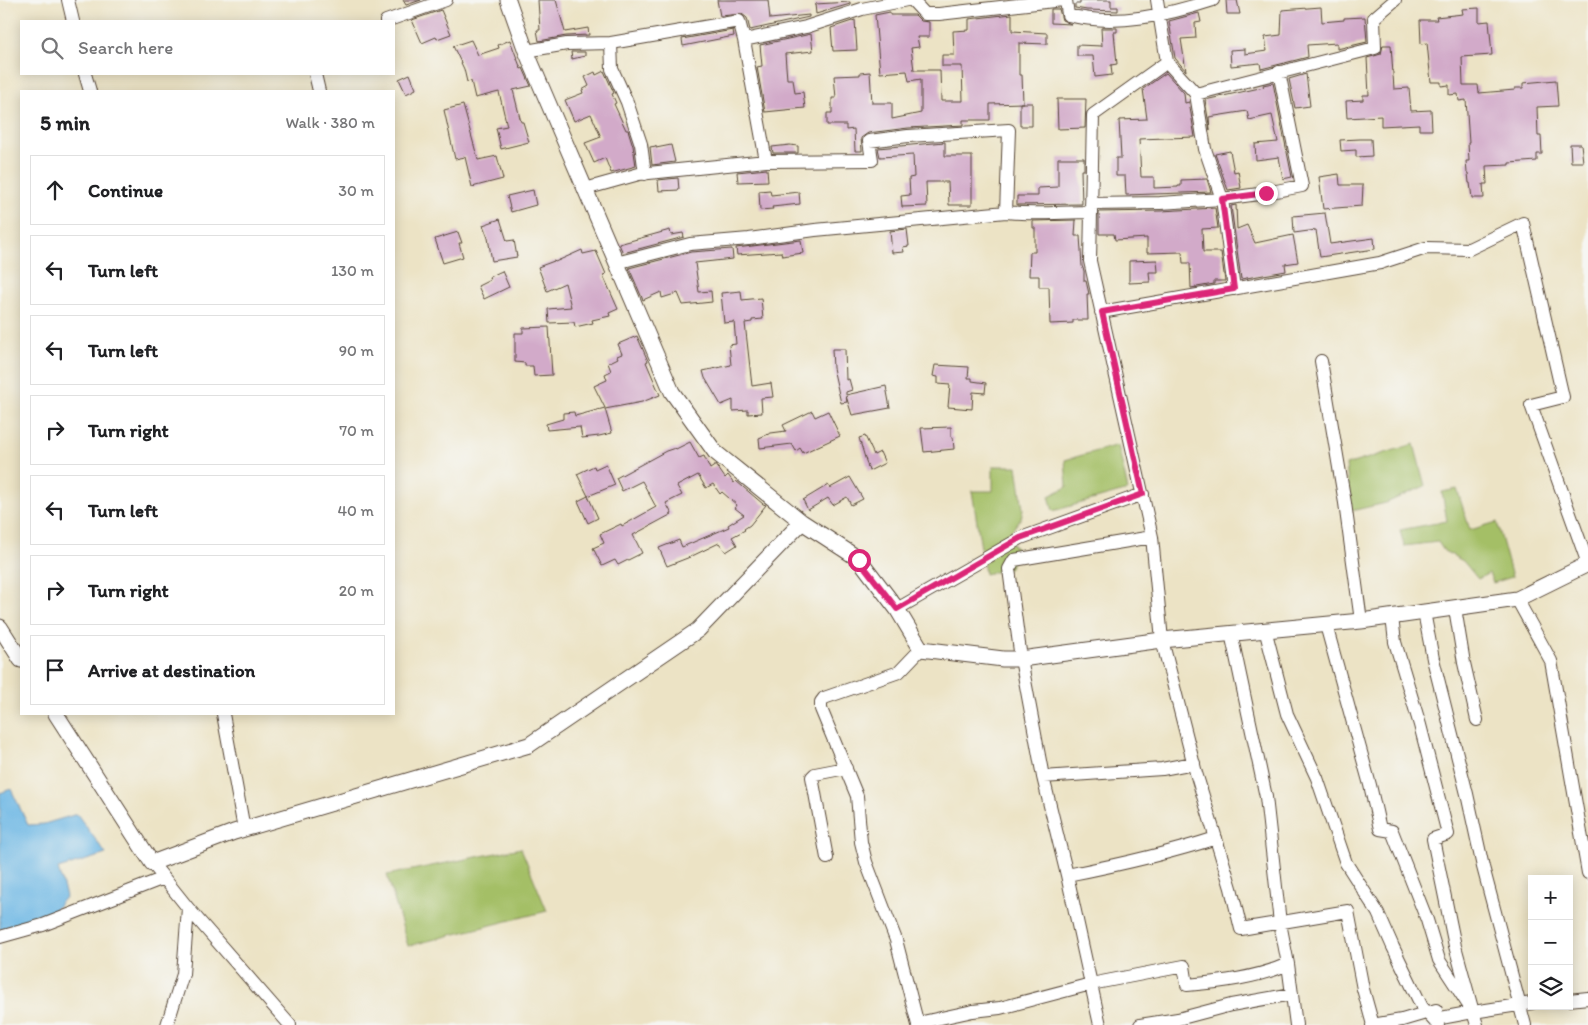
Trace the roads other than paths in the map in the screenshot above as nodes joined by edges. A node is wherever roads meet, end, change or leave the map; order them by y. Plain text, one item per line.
1 (68, 0) edge
2 (446, 0) edge
3 (508, 0) edge
4 (907, 0) edge
5 (912, 0) edge
6 (1065, 0) edge
7 (1157, 0) edge
8 (1213, 0) edge
9 (1395, 0) edge
10 (1159, 15) junction
11 (73, 20) edge
12 (389, 20) edge
13 (744, 40) junction
14 (611, 43) junction
15 (526, 50) junction
16 (1167, 62) junction
17 (1279, 72) junction
18 (85, 75) edge
19 (315, 75) edge
20 (90, 90) edge
21 (319, 90) edge
22 (1196, 94) junction
23 (766, 161) junction
24 (646, 174) junction
25 (585, 189) junction
26 (1222, 199) junction
27 (1091, 208) junction
28 (1006, 212) junction
29 (616, 263) junction
30 (1234, 289) junction
31 (1102, 312) junction
32 (1320, 361) dead end
33 (1143, 494) junction
34 (802, 522) junction
35 (1152, 537) junction
36 (1588, 564) edge
37 (1517, 599) junction
38 (1455, 608) junction
39 (897, 609) junction
40 (1424, 612) junction
41 (1392, 617) junction
42 (1361, 621) junction
43 (1326, 625) junction
44 (0, 627) edge
45 (1265, 629) junction
46 (1231, 633) junction
47 (1162, 640) junction
48 (921, 649) junction
49 (20, 658) edge
50 (1021, 659) junction
51 (57, 715) edge
52 (223, 715) edge
53 (1477, 720) dead end
54 (1194, 763) junction
55 (846, 768) junction
56 (1043, 776) junction
57 (244, 829) junction
58 (1216, 838) junction
59 (827, 858) dead end
60 (152, 863) junction
61 (1588, 874) edge
62 (1067, 875) junction
63 (164, 878) junction
64 (188, 908) junction
65 (1280, 923) junction
66 (0, 937) edge
67 (1288, 964) junction
68 (1092, 984) junction
69 (1292, 994) junction
70 (1588, 998) edge
71 (1573, 1000) edge
72 (1526, 1004) edge
73 (1427, 1012) junction
74 (1473, 1012) junction
75 (1411, 1021) edge
76 (918, 1024) edge
77 (167, 1025) edge
78 (290, 1025) edge
79 (1100, 1025) edge
80 (1140, 1025) edge
81 (1296, 1025) edge
82 (1373, 1025) edge
83 (1438, 1025) edge
84 (1477, 1025) edge
85 (1525, 1025) edge

1 - 11 street
2 - 12 street
3 - 15 street
4 - 13 street
5 - 6 street
6 - 10 street
7 - 10 street
8 - 10 street
9 - 17 street
10 - 16 street
13 - 14 street
13 - 23 street
14 - 15 street
14 - 24 street
15 - 25 street
16 - 22 street
16 - 27 street
17 - 22 street
17 - 26 street
18 - 20 street
19 - 21 street
22 - 26 street
23 - 24 street
23 - 28 street
24 - 25 street
25 - 29 street
26 - 27 street
26 - 30 street
27 - 28 street
27 - 31 street
28 - 29 street
29 - 34 street
30 - 31 street
30 - 36 street
31 - 33 street
32 - 42 street
33 - 35 street
33 - 39 street
34 - 39 street
34 - 57 street
35 - 47 street
35 - 50 street
36 - 37 street
37 - 38 street
37 - 61 street
38 - 40 street
38 - 53 street
39 - 48 street
40 - 41 street
40 - 72 street
41 - 42 street
41 - 74 street
42 - 43 street
43 - 45 street
43 - 74 street
44 - 49 street
45 - 46 street
45 - 73 street
46 - 47 street
46 - 65 street
47 - 50 street
47 - 54 street
48 - 50 street
48 - 55 street
50 - 56 street
51 - 60 street
52 - 57 street
54 - 56 street
54 - 58 street
55 - 59 street
55 - 76 street
56 - 62 street
57 - 60 street
58 - 62 street
58 - 65 street
60 - 63 street
62 - 68 street
63 - 64 street
63 - 66 street
64 - 77 street
64 - 78 street
65 - 67 street
65 - 82 street
67 - 68 street
67 - 69 street
68 - 76 street
68 - 79 street
69 - 80 street
69 - 81 street
70 - 71 street
72 - 74 street
72 - 85 street
73 - 74 street
73 - 75 street
73 - 83 street
74 - 84 street
75 - 82 street

